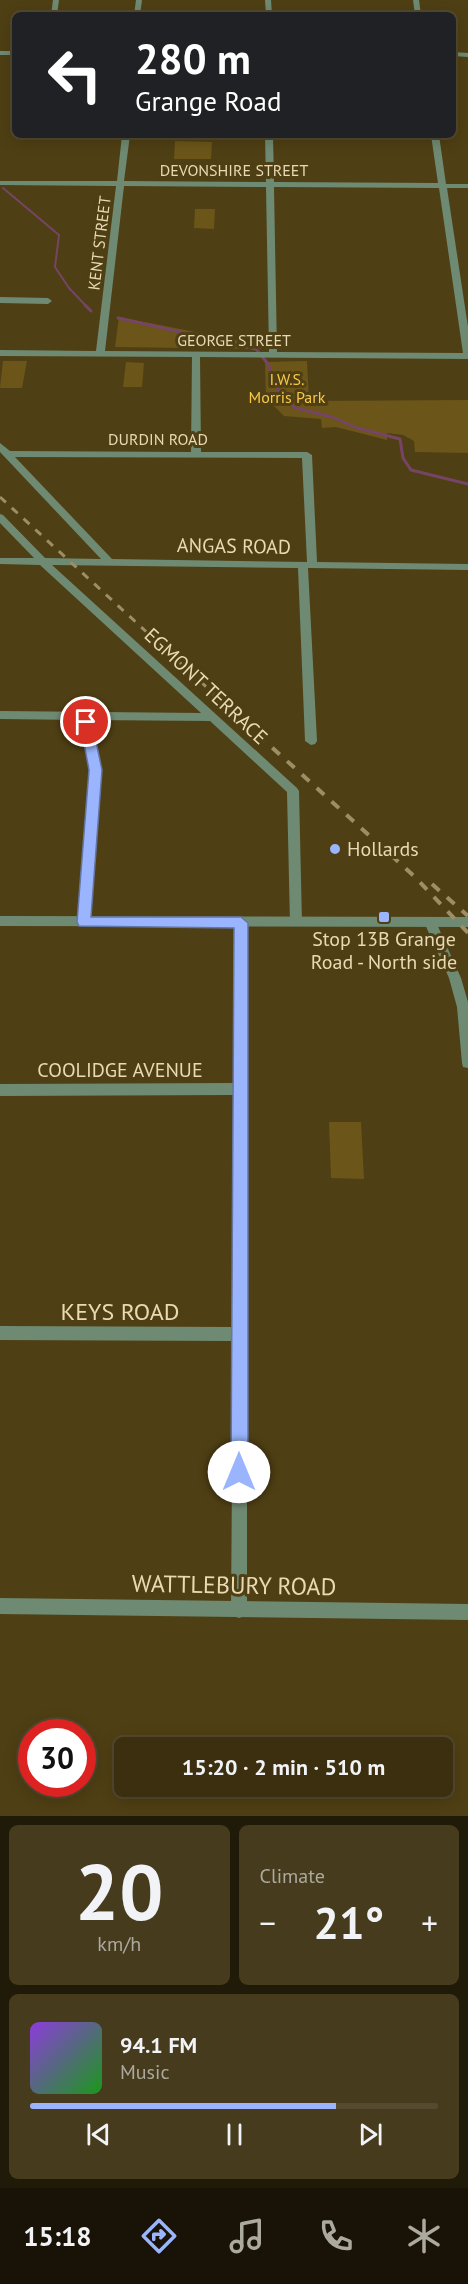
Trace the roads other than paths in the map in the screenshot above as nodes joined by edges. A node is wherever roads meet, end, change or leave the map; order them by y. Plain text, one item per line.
1 (126, 138) edge
2 (269, 138) edge
3 (435, 138) edge
4 (0, 183) edge
5 (121, 184) junction
6 (270, 185) junction
7 (443, 186) junction
8 (468, 186) edge
9 (0, 300) edge
10 (48, 301) dead end
11 (0, 353) edge
12 (100, 354) junction
13 (196, 355) junction
14 (272, 355) junction
15 (468, 356) edge
16 (0, 446) edge
17 (9, 454) junction
18 (196, 454) junction
19 (0, 517) edge
20 (0, 561) edge
21 (42, 561) junction
22 (109, 562) junction
23 (308, 565) junction
24 (468, 571) edge
25 (0, 716) edge
26 (85, 716) junction
27 (214, 717) junction
28 (311, 741) dead end
29 (0, 921) edge
30 (84, 922) junction
31 (430, 922) junction
32 (468, 922) edge
33 (241, 923) junction
34 (296, 923) junction
35 (468, 1063) edge
36 (241, 1089) junction
37 (0, 1090) edge
38 (0, 1333) edge
39 (240, 1334) junction
40 (0, 1606) edge
41 (239, 1610) junction
42 (468, 1612) edge

1 - 5 street, KENT STREET
2 - 6 street
3 - 7 street
4 - 5 street, DEVONSHIRE STREET
5 - 6 street, DEVONSHIRE STREET
5 - 12 street, KENT STREET
6 - 7 street, DEVONSHIRE STREET
6 - 14 street
7 - 8 street, DEVONSHIRE STREET
7 - 15 street
9 - 10 street
11 - 12 street, GEORGE STREET
12 - 13 street, GEORGE STREET
13 - 14 street, GEORGE STREET
13 - 18 street
14 - 15 street, GEORGE STREET
16 - 17 street
17 - 18 street, DURDIN ROAD
17 - 22 street
18 - 23 street, DURDIN ROAD
19 - 21 street, EGMONT TERRACE
20 - 21 street, ANGAS ROAD
21 - 22 street, ANGAS ROAD
21 - 27 street, EGMONT TERRACE
22 - 23 street, ANGAS ROAD
23 - 24 street, ANGAS ROAD
23 - 28 street
25 - 26 street
26 - 27 street
26 - 30 street
27 - 34 street, EGMONT TERRACE
29 - 30 street
30 - 33 street
31 - 32 street
31 - 34 street
31 - 35 street
33 - 34 street
33 - 36 street
36 - 37 street, COOLIDGE AVENUE
36 - 39 street
38 - 39 street, KEYS ROAD
39 - 41 street
40 - 41 street, WATTLEBURY ROAD
41 - 42 street, WATTLEBURY ROAD

